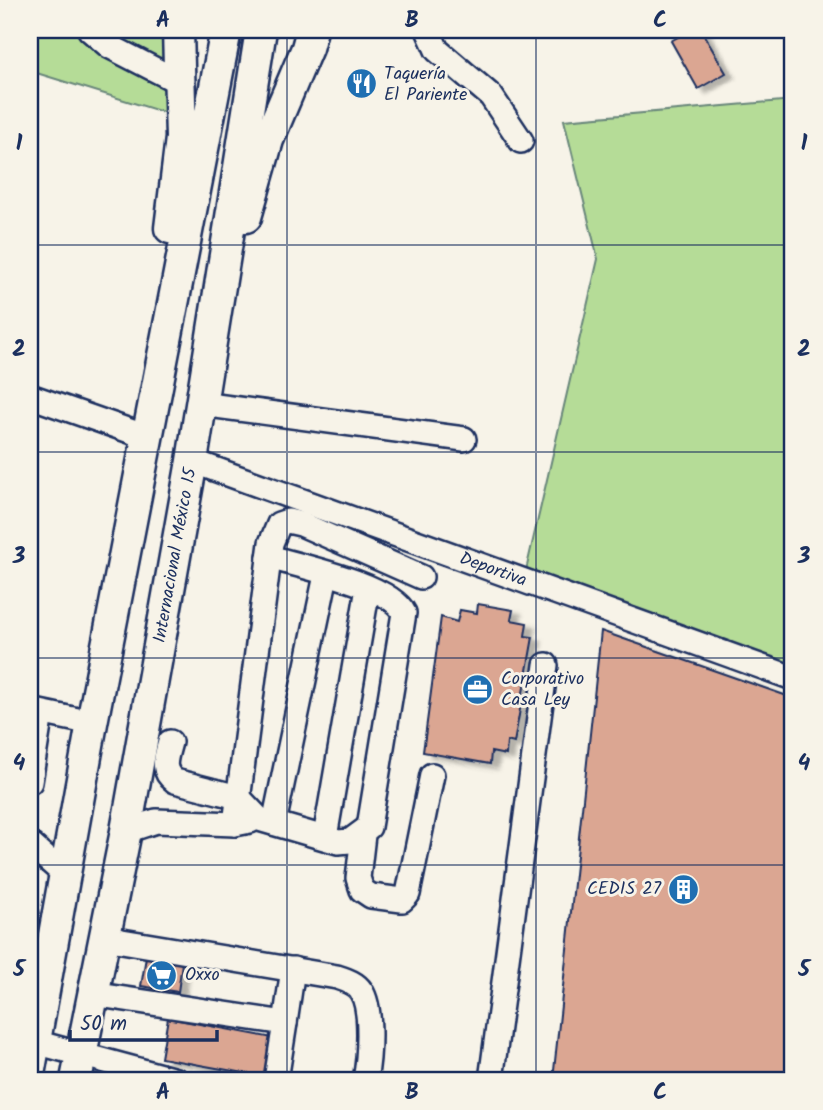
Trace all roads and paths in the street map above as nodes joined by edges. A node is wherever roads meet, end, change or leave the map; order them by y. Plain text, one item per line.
1 (90, 30) edge
2 (178, 30) edge
3 (226, 30) edge
4 (261, 30) edge
5 (428, 30) edge
6 (314, 36) edge
7 (181, 83) junction
8 (521, 141) dead end
9 (223, 265) junction
10 (162, 359) junction
11 (30, 396) edge
12 (201, 404) junction
13 (147, 437) junction
14 (464, 439) dead end
15 (192, 461) junction
16 (269, 557) junction
17 (326, 575) junction
18 (421, 577) dead end
19 (368, 588) junction
20 (546, 665) dead end
21 (793, 678) edge
22 (35, 712) edge
23 (92, 723) junction
24 (170, 742) dead end
25 (432, 775) dead end
26 (30, 782) edge
27 (238, 797) junction
28 (267, 821) junction
29 (235, 824) junction
30 (126, 831) junction
31 (363, 835) junction
32 (325, 838) junction
33 (30, 844) edge
34 (64, 874) junction
35 (104, 938) junction
36 (293, 969) junction
37 (92, 994) junction
38 (285, 1023) junction
39 (32, 1056) edge
40 (78, 1067) edge
41 (176, 1080) edge
42 (276, 1080) edge
43 (365, 1080) edge
44 (491, 1080) edge

1 - 7 street
2 - 7 main road
3 - 10 main road
4 - 9 main road, Internacional México 15
5 - 8 street
6 - 9 main road
7 - 10 main road
9 - 12 main road, Internacional México 15
10 - 13 main road
11 - 13 street
12 - 14 street
12 - 15 main road, Internacional México 15
13 - 23 main road
15 - 21 street, Deportiva
15 - 30 main road, Internacional México 15
16 - 17 street
16 - 18 street
16 - 27 street
17 - 19 street
17 - 28 street
19 - 31 street
19 - 32 street
20 - 44 street
22 - 23 street
22 - 26 street
23 - 34 main road
24 - 27 street
25 - 31 street
27 - 28 street
27 - 29 street
28 - 29 street
28 - 32 street
29 - 30 street
30 - 35 main road, Internacional México 15
31 - 32 street
33 - 34 street
34 - 39 main road
35 - 36 street
35 - 37 main road, Internacional México 15
36 - 38 street
36 - 43 street
37 - 38 street
37 - 40 main road, Internacional México 15
38 - 42 street
39 - 40 street
40 - 41 street

